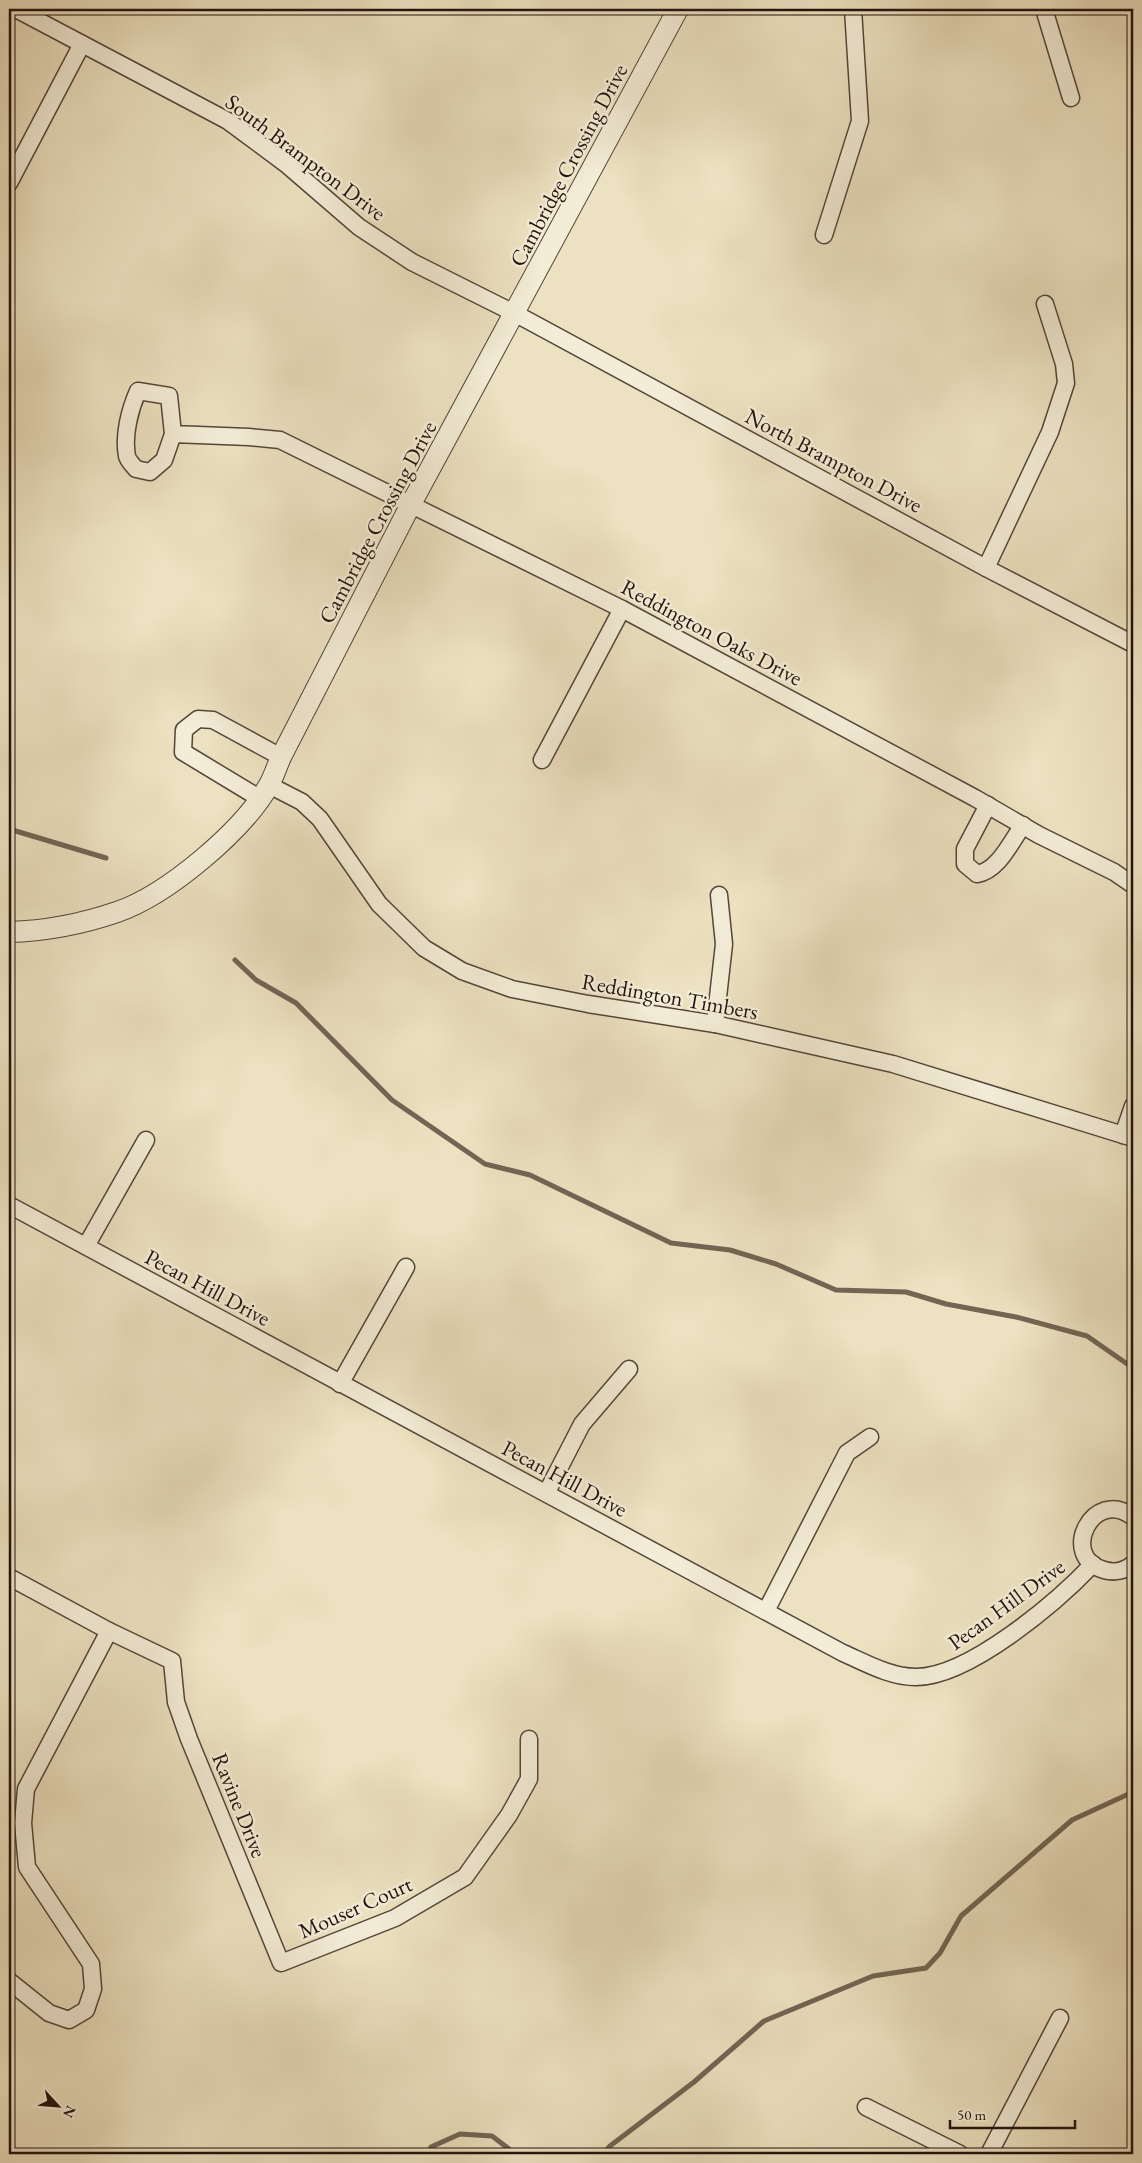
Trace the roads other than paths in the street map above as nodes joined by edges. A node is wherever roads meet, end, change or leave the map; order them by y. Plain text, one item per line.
1 (16, 9) edge
2 (678, 9) edge
3 (853, 9) edge
4 (1044, 9) edge
5 (82, 44) junction
6 (1071, 98) dead end
7 (9, 183) edge
8 (824, 235) dead end
9 (1045, 304) dead end
10 (516, 314) junction
11 (172, 434) junction
12 (411, 504) junction
13 (986, 568) junction
14 (622, 609) junction
15 (1133, 644) edge
16 (281, 757) junction
17 (542, 760) dead end
18 (264, 792) junction
19 (988, 805) junction
20 (1023, 826) junction
21 (1133, 885) edge
22 (719, 895) dead end
23 (9, 932) edge
24 (715, 1024) junction
25 (1133, 1106) edge
26 (1128, 1137) edge
27 (146, 1140) dead end
28 (9, 1206) edge
29 (86, 1246) junction
30 (406, 1267) dead end
31 (629, 1369) dead end
32 (340, 1384) junction
33 (870, 1437) dead end
34 (547, 1492) junction
35 (1133, 1517) edge
36 (1094, 1564) junction
37 (1133, 1564) edge
38 (9, 1577) edge
39 (766, 1611) junction
40 (108, 1631) junction
41 (529, 1740) dead end
42 (281, 1963) joint
43 (9, 1980) edge
44 (1060, 2018) dead end
45 (866, 2107) dead end
46 (960, 2154) edge
47 (989, 2154) edge

1 - 5 street, South Brampton Drive
2 - 10 street, Cambridge Crossing Drive
3 - 8 street
4 - 6 street
5 - 7 street
5 - 10 street, South Brampton Drive
9 - 13 street
10 - 12 street, Cambridge Crossing Drive
10 - 13 street, North Brampton Drive
11 - 11 street
11 - 12 street, Reddington Oaks Drive
12 - 14 street, Reddington Oaks Drive
12 - 16 street, Cambridge Crossing Drive
13 - 15 street, North Brampton Drive
14 - 17 street
14 - 19 street, Reddington Oaks Drive
16 - 18 street, Cambridge Crossing Drive
16 - 18 street, Reddington Timbers
18 - 23 street, Cambridge Crossing Drive
18 - 24 street, Reddington Timbers
19 - 20 street, Reddington Oaks Drive
19 - 20 street
20 - 21 street, Reddington Oaks Drive
22 - 24 street
24 - 26 street, Reddington Timbers
25 - 26 street
27 - 29 street
28 - 29 street, Pecan Hill Drive
29 - 32 street, Pecan Hill Drive
30 - 32 street
31 - 34 street
32 - 34 street, Pecan Hill Drive
33 - 39 street
34 - 39 street, Pecan Hill Drive
35 - 36 street, Pecan Hill Drive
36 - 37 street, Pecan Hill Drive
36 - 39 street, Pecan Hill Drive
38 - 40 street
40 - 42 street, Ravine Drive
40 - 43 street
41 - 42 street, Mouser Court
44 - 47 street
45 - 46 street

